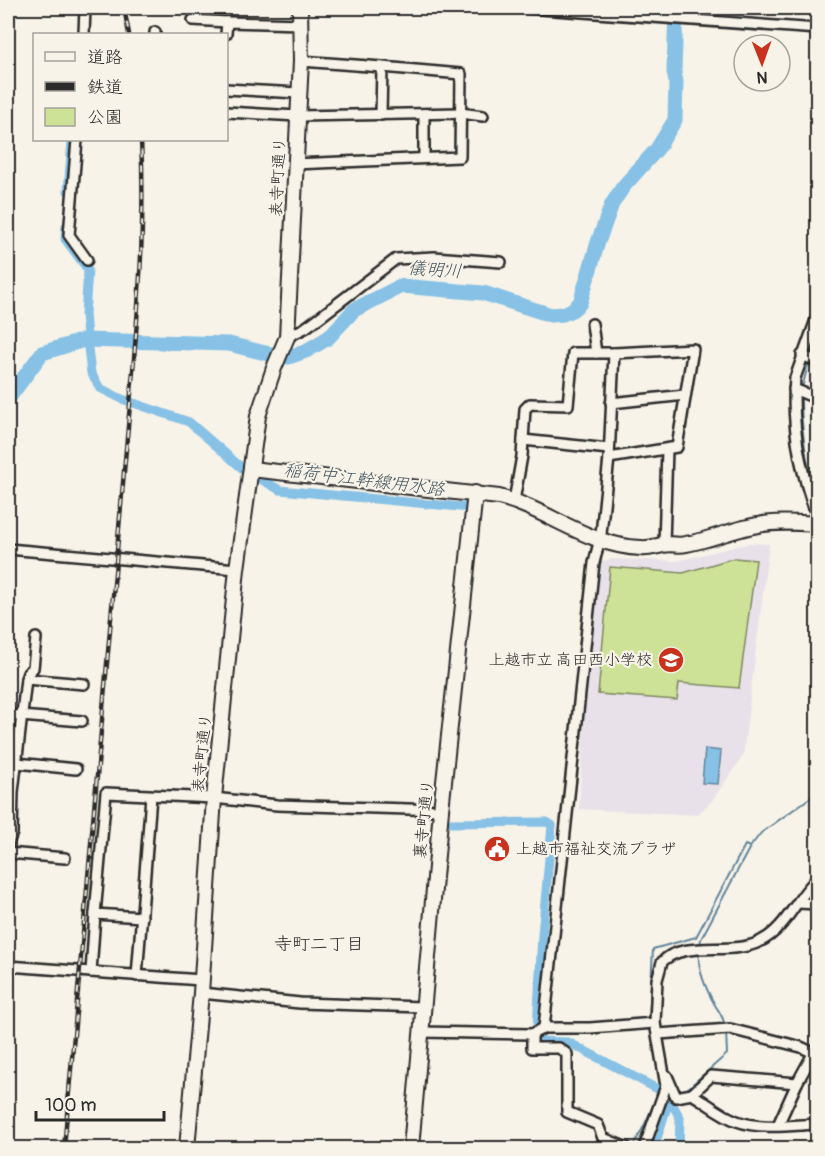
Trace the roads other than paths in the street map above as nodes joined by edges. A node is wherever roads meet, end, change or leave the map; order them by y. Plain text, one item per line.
1 (85, 8) edge
2 (300, 8) edge
3 (526, 8) edge
4 (193, 20) dead end
5 (227, 22) junction
6 (301, 24) junction
7 (818, 29) edge
8 (84, 33) edge
9 (226, 33) edge
10 (301, 61) junction
11 (382, 68) junction
12 (228, 89) edge
13 (299, 93) junction
14 (228, 112) edge
15 (460, 113) junction
16 (424, 114) junction
17 (381, 115) junction
18 (298, 116) junction
19 (483, 116) dead end
20 (77, 141) edge
21 (424, 158) junction
22 (294, 164) junction
23 (87, 260) dead end
24 (501, 262) dead end
25 (818, 314) edge
26 (592, 324) dead end
27 (284, 342) junction
28 (596, 353) junction
29 (614, 353) junction
30 (802, 355) junction
31 (818, 362) edge
32 (794, 389) junction
33 (685, 395) junction
34 (818, 399) edge
35 (611, 403) junction
36 (523, 440) junction
37 (667, 449) junction
38 (609, 454) junction
39 (251, 469) junction
40 (475, 493) junction
41 (514, 501) junction
42 (818, 519) edge
43 (818, 524) edge
44 (598, 541) junction
45 (664, 544) junction
46 (8, 549) edge
47 (237, 569) junction
48 (36, 638) dead end
49 (26, 679) junction
50 (84, 684) dead end
51 (8, 715) edge
52 (22, 716) junction
53 (82, 721) dead end
54 (17, 763) junction
55 (76, 769) dead end
56 (152, 796) junction
57 (214, 798) junction
58 (441, 810) junction
59 (8, 843) edge
60 (8, 853) edge
61 (65, 858) dead end
62 (818, 878) edge
63 (798, 903) junction
64 (818, 904) edge
65 (95, 914) junction
66 (142, 917) junction
67 (8, 966) edge
68 (91, 972) junction
69 (137, 976) junction
70 (201, 986) junction
71 (423, 1007) junction
72 (655, 1023) junction
73 (544, 1028) junction
74 (421, 1032) junction
75 (532, 1034) junction
76 (658, 1034) junction
77 (816, 1054) edge
78 (664, 1071) junction
79 (797, 1083) junction
80 (692, 1094) junction
81 (676, 1097) junction
82 (660, 1103) junction
83 (818, 1124) edge
84 (778, 1125) junction
85 (643, 1147) edge
86 (187, 1149) edge
87 (411, 1149) edge
88 (627, 1149) edge

1 - 8 street
2 - 6 street, 表寺町通り
3 - 7 street
4 - 5 street
5 - 6 street
5 - 9 street
6 - 10 street, 表寺町通り
10 - 11 street
10 - 13 street, 表寺町通り
11 - 15 street
11 - 17 street
12 - 13 street
13 - 18 street, 表寺町通り
14 - 18 street
15 - 16 street
15 - 19 street
15 - 21 street
16 - 17 street
16 - 21 street
17 - 18 street
18 - 22 street, 表寺町通り
20 - 23 street
21 - 22 street
22 - 27 street, 表寺町通り
24 - 27 street
25 - 30 street
26 - 28 street
27 - 39 street, 表寺町通り
28 - 29 street
28 - 36 street
29 - 33 street
29 - 35 street
30 - 31 street
30 - 32 street
32 - 34 street
32 - 42 street
33 - 35 street
33 - 37 street
35 - 38 street
36 - 38 street
36 - 41 street
37 - 38 street
37 - 45 street
38 - 44 street
39 - 40 street
39 - 47 street, 表寺町通り
40 - 41 street
40 - 58 street, 裏寺町通り
41 - 44 street
43 - 45 street
44 - 45 street
44 - 73 street
46 - 47 street
47 - 57 street, 表寺町通り
48 - 49 street
49 - 50 street
49 - 52 street
51 - 52 street
52 - 53 street
52 - 54 street
54 - 55 street
54 - 59 street
56 - 57 street
56 - 65 street
56 - 66 street
57 - 58 street
57 - 70 street, 表寺町通り
58 - 71 street, 裏寺町通り
60 - 61 street
62 - 63 street
63 - 64 street
63 - 72 street
65 - 66 street
65 - 68 street
66 - 69 street
67 - 68 street
68 - 69 street
69 - 70 street
70 - 71 street
70 - 86 street, 表寺町通り
71 - 74 street, 裏寺町通り
72 - 73 street
72 - 76 street
73 - 75 street
74 - 75 street
74 - 87 street, 裏寺町通り
75 - 88 street
76 - 77 street
76 - 78 street
77 - 79 street
78 - 81 street
78 - 82 street
79 - 80 street
79 - 84 street
80 - 81 street
80 - 84 street
81 - 82 street
82 - 85 street
83 - 84 street

